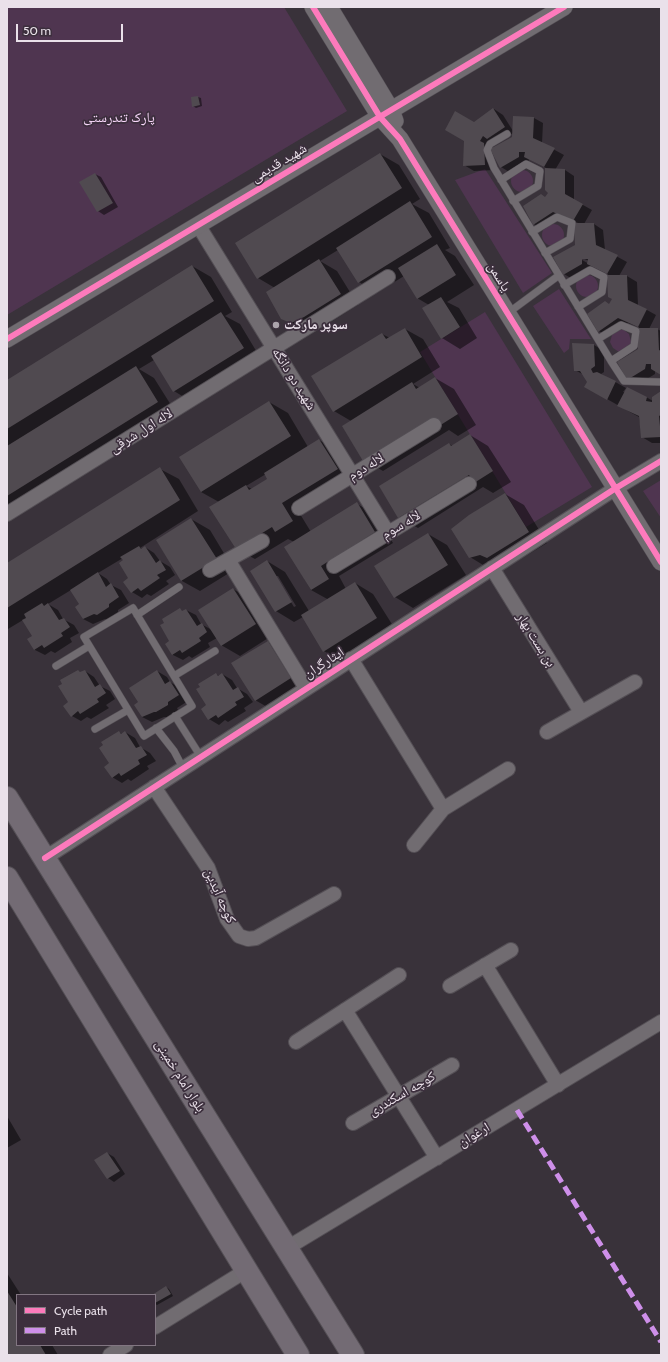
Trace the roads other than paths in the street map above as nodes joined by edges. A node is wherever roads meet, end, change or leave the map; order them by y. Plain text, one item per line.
1 (313, 7) edge
2 (329, 7) edge
3 (564, 7) edge
4 (386, 113) junction
5 (507, 134) dead end
6 (501, 180) junction
7 (514, 201) junction
8 (198, 225) junction
9 (532, 232) junction
10 (545, 253) junction
11 (558, 276) junction
12 (388, 277) dead end
13 (564, 285) junction
14 (578, 307) junction
15 (508, 313) junction
16 (7, 339) edge
17 (598, 339) junction
18 (274, 348) junction
19 (610, 361) junction
20 (661, 382) edge
21 (434, 425) dead end
22 (661, 460) edge
23 (353, 475) junction
24 (469, 484) dead end
25 (616, 488) junction
26 (299, 508) dead end
27 (7, 514) edge
28 (388, 533) junction
29 (262, 541) dead end
30 (228, 560) junction
31 (661, 562) edge
32 (334, 566) dead end
33 (492, 568) junction
34 (210, 570) dead end
35 (179, 587) dead end
36 (137, 615) junction
37 (89, 646) junction
38 (215, 651) dead end
39 (351, 659) junction
40 (56, 666) dead end
41 (174, 676) junction
42 (635, 682) dead end
43 (306, 688) junction
44 (128, 710) junction
45 (581, 712) junction
46 (176, 716) junction
47 (156, 728) junction
48 (95, 729) dead end
49 (547, 732) dead end
50 (201, 757) junction
51 (183, 768) junction
52 (508, 769) dead end
53 (154, 787) junction
54 (7, 798) edge
55 (444, 809) junction
56 (414, 845) dead end
57 (45, 858) junction
58 (7, 878) edge
59 (334, 894) dead end
60 (511, 950) dead end
61 (485, 965) junction
62 (399, 975) dead end
63 (450, 986) dead end
64 (345, 1010) junction
65 (661, 1022) edge
66 (296, 1042) dead end
67 (452, 1065) dead end
68 (558, 1085) junction
69 (398, 1096) junction
70 (353, 1123) dead end
71 (437, 1158) junction
72 (288, 1248) junction
73 (246, 1270) junction
74 (156, 1326) edge
75 (124, 1346) edge
76 (110, 1355) edge
77 (298, 1355) edge
78 (353, 1355) edge

1 - 4 street, یاسمن
2 - 4 street, یاسمن
3 - 4 street, شهید قدیمی
4 - 8 street, شهید قدیمی
4 - 15 street, یاسمن
5 - 6 lane
6 - 7 lane
6 - 7 lane
7 - 9 lane
8 - 16 street, شهید قدیمی
8 - 18 street, شهید دو دانگه
9 - 10 lane
9 - 10 lane
10 - 11 lane
11 - 13 lane
11 - 15 lane
12 - 18 street, لاله اول شرقی
13 - 14 lane
13 - 14 lane
14 - 17 lane
15 - 25 street, یاسمن
17 - 19 lane
17 - 19 lane
18 - 23 street, شهید دو دانگه
18 - 27 street, لاله اول شرقی
19 - 20 lane
21 - 23 street, لاله دوم
22 - 25 street, ایثارگران
23 - 26 street, لاله دوم
23 - 28 street, شهید دو دانگه
24 - 28 street, لاله سوم
25 - 31 street, یاسمن
25 - 33 street, ایثارگران
28 - 32 street, لاله سوم
29 - 30 street
30 - 34 street
30 - 43 street
33 - 39 street, ایثارگران
33 - 45 street, بن بست بهار
35 - 36 lane
36 - 37 lane
36 - 41 lane
37 - 40 lane
37 - 44 lane
38 - 41 lane
39 - 43 street, ایثارگران
39 - 55 street
41 - 46 lane
42 - 45 street
43 - 50 street, ایثارگران
44 - 47 lane
44 - 48 lane
45 - 49 street
46 - 47 lane
46 - 50 lane
47 - 51 lane
50 - 51 street, ایثارگران
51 - 53 street, ایثارگران
52 - 55 street
53 - 57 street, ایثارگران
53 - 59 street, کوچه آیدین
54 - 57 main road, بلوار امام خمینی
55 - 56 street
57 - 72 main road, بلوار امام خمینی
58 - 73 main road
60 - 61 street
61 - 63 street
61 - 68 street
62 - 64 street
64 - 66 street
64 - 69 street
65 - 68 street, ارغوان
67 - 69 street, کوچه اسکندری
68 - 71 street, ارغوان
69 - 70 street, کوچه اسکندری
69 - 71 street
71 - 72 street, ارغوان
72 - 78 main road, بلوار امام خمینی
73 - 74 street
73 - 77 main road
75 - 76 street

